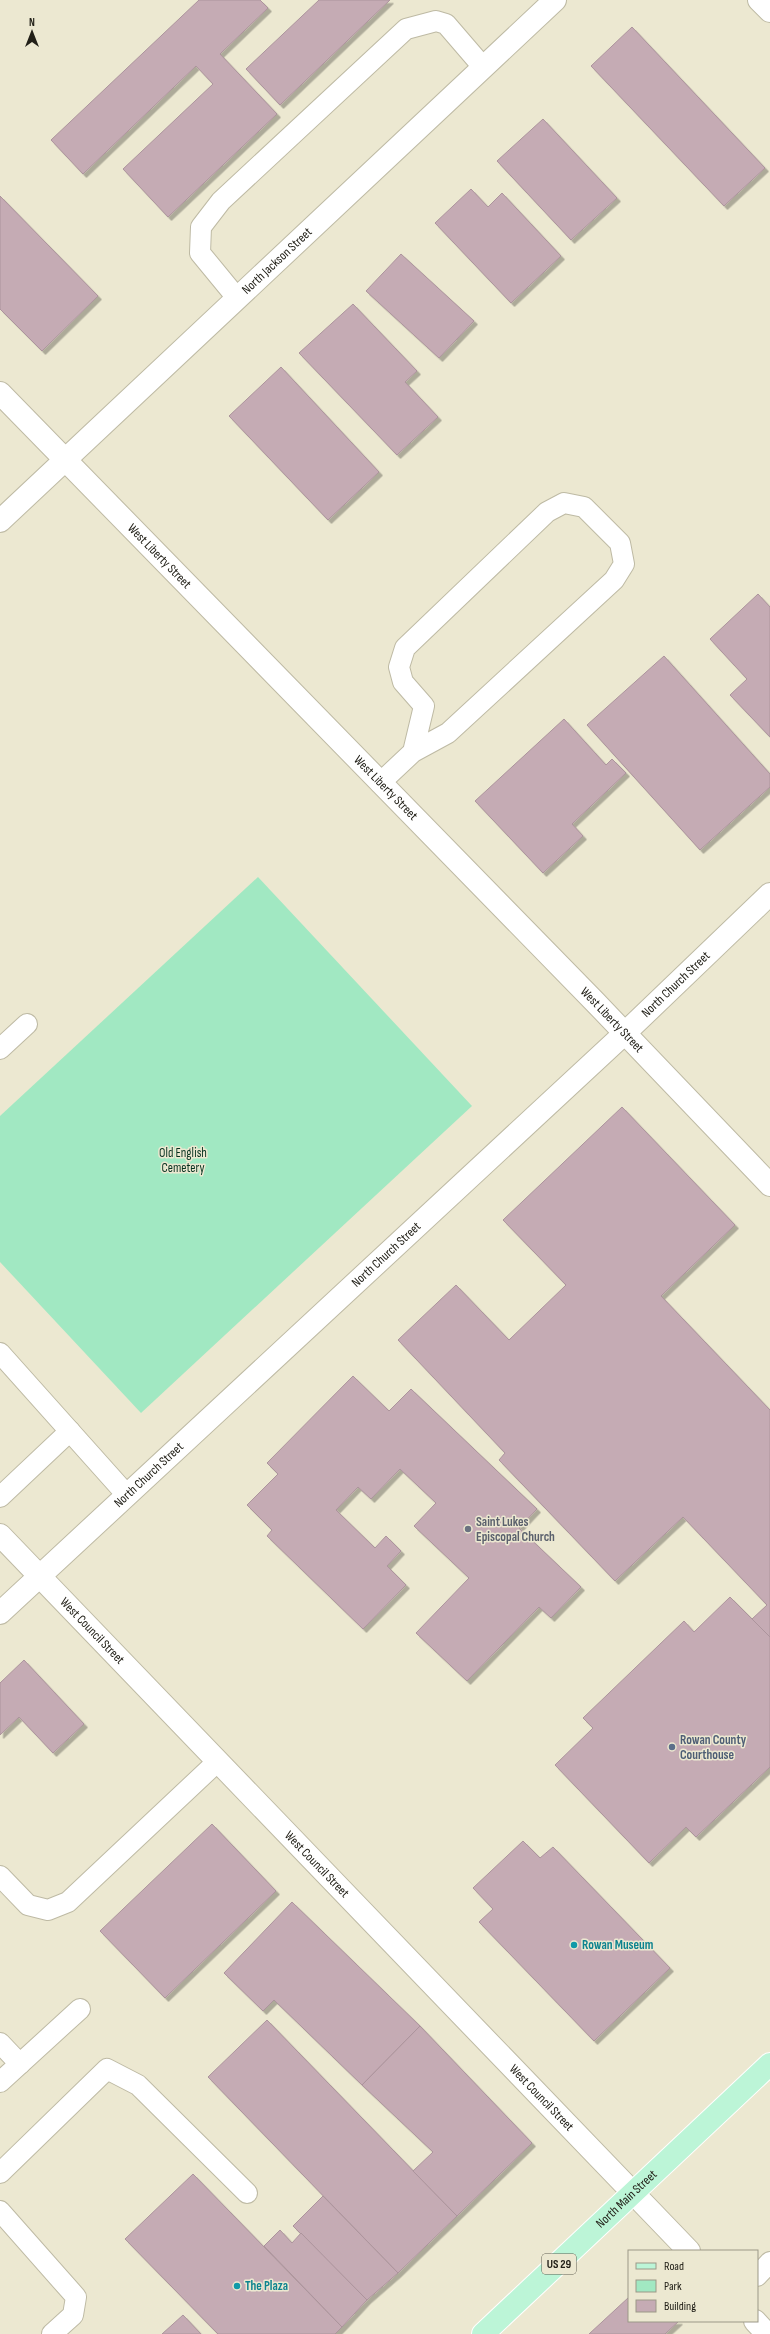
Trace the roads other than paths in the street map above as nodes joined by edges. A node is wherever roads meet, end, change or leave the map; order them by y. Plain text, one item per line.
1 (555, 0) edge
2 (759, 0) edge
3 (770, 12) edge
4 (483, 67) junction
5 (237, 298) junction
6 (0, 393) edge
7 (64, 460) junction
8 (1, 518) edge
9 (413, 752) junction
10 (380, 783) junction
11 (770, 894) edge
12 (27, 1024) dead end
13 (625, 1034) junction
14 (0, 1049) edge
15 (770, 1185) edge
16 (0, 1353) edge
17 (70, 1431) junction
18 (126, 1494) junction
19 (0, 1497) edge
20 (0, 1535) edge
21 (39, 1575) junction
22 (0, 1613) edge
23 (218, 1761) junction
24 (0, 1876) edge
25 (80, 2009) dead end
26 (0, 2043) edge
27 (20, 2064) junction
28 (770, 2064) edge
29 (0, 2082) edge
30 (0, 2173) edge
31 (247, 2192) dead end
32 (634, 2193) junction
33 (0, 2211) edge
34 (688, 2250) edge
35 (770, 2262) edge
36 (758, 2275) edge
37 (756, 2322) edge
38 (52, 2334) edge
39 (483, 2334) edge
40 (768, 2334) edge

1 - 4 street, North Jackson Street
2 - 3 street
4 - 5 street, North Jackson Street
4 - 5 lane
5 - 7 street, North Jackson Street
6 - 7 street, West Liberty Street
7 - 8 street, North Jackson Street
7 - 10 street, West Liberty Street
9 - 9 lane
9 - 10 lane
10 - 13 street, West Liberty Street
11 - 13 street, North Church Street
12 - 14 lane
13 - 15 street, West Liberty Street
13 - 18 street, North Church Street
16 - 17 lane
17 - 18 lane
17 - 19 lane
18 - 21 street, North Church Street
20 - 21 street, West Council Street
21 - 22 street, North Church Street
21 - 23 street, West Council Street
23 - 24 lane
23 - 32 street, West Council Street
25 - 27 lane
26 - 27 lane
27 - 29 lane
28 - 32 main road, North Main Street / US 29
30 - 31 lane
32 - 34 street, West Council Street
32 - 39 main road, North Main Street / US 29
33 - 38 lane
35 - 36 lane
37 - 40 street

